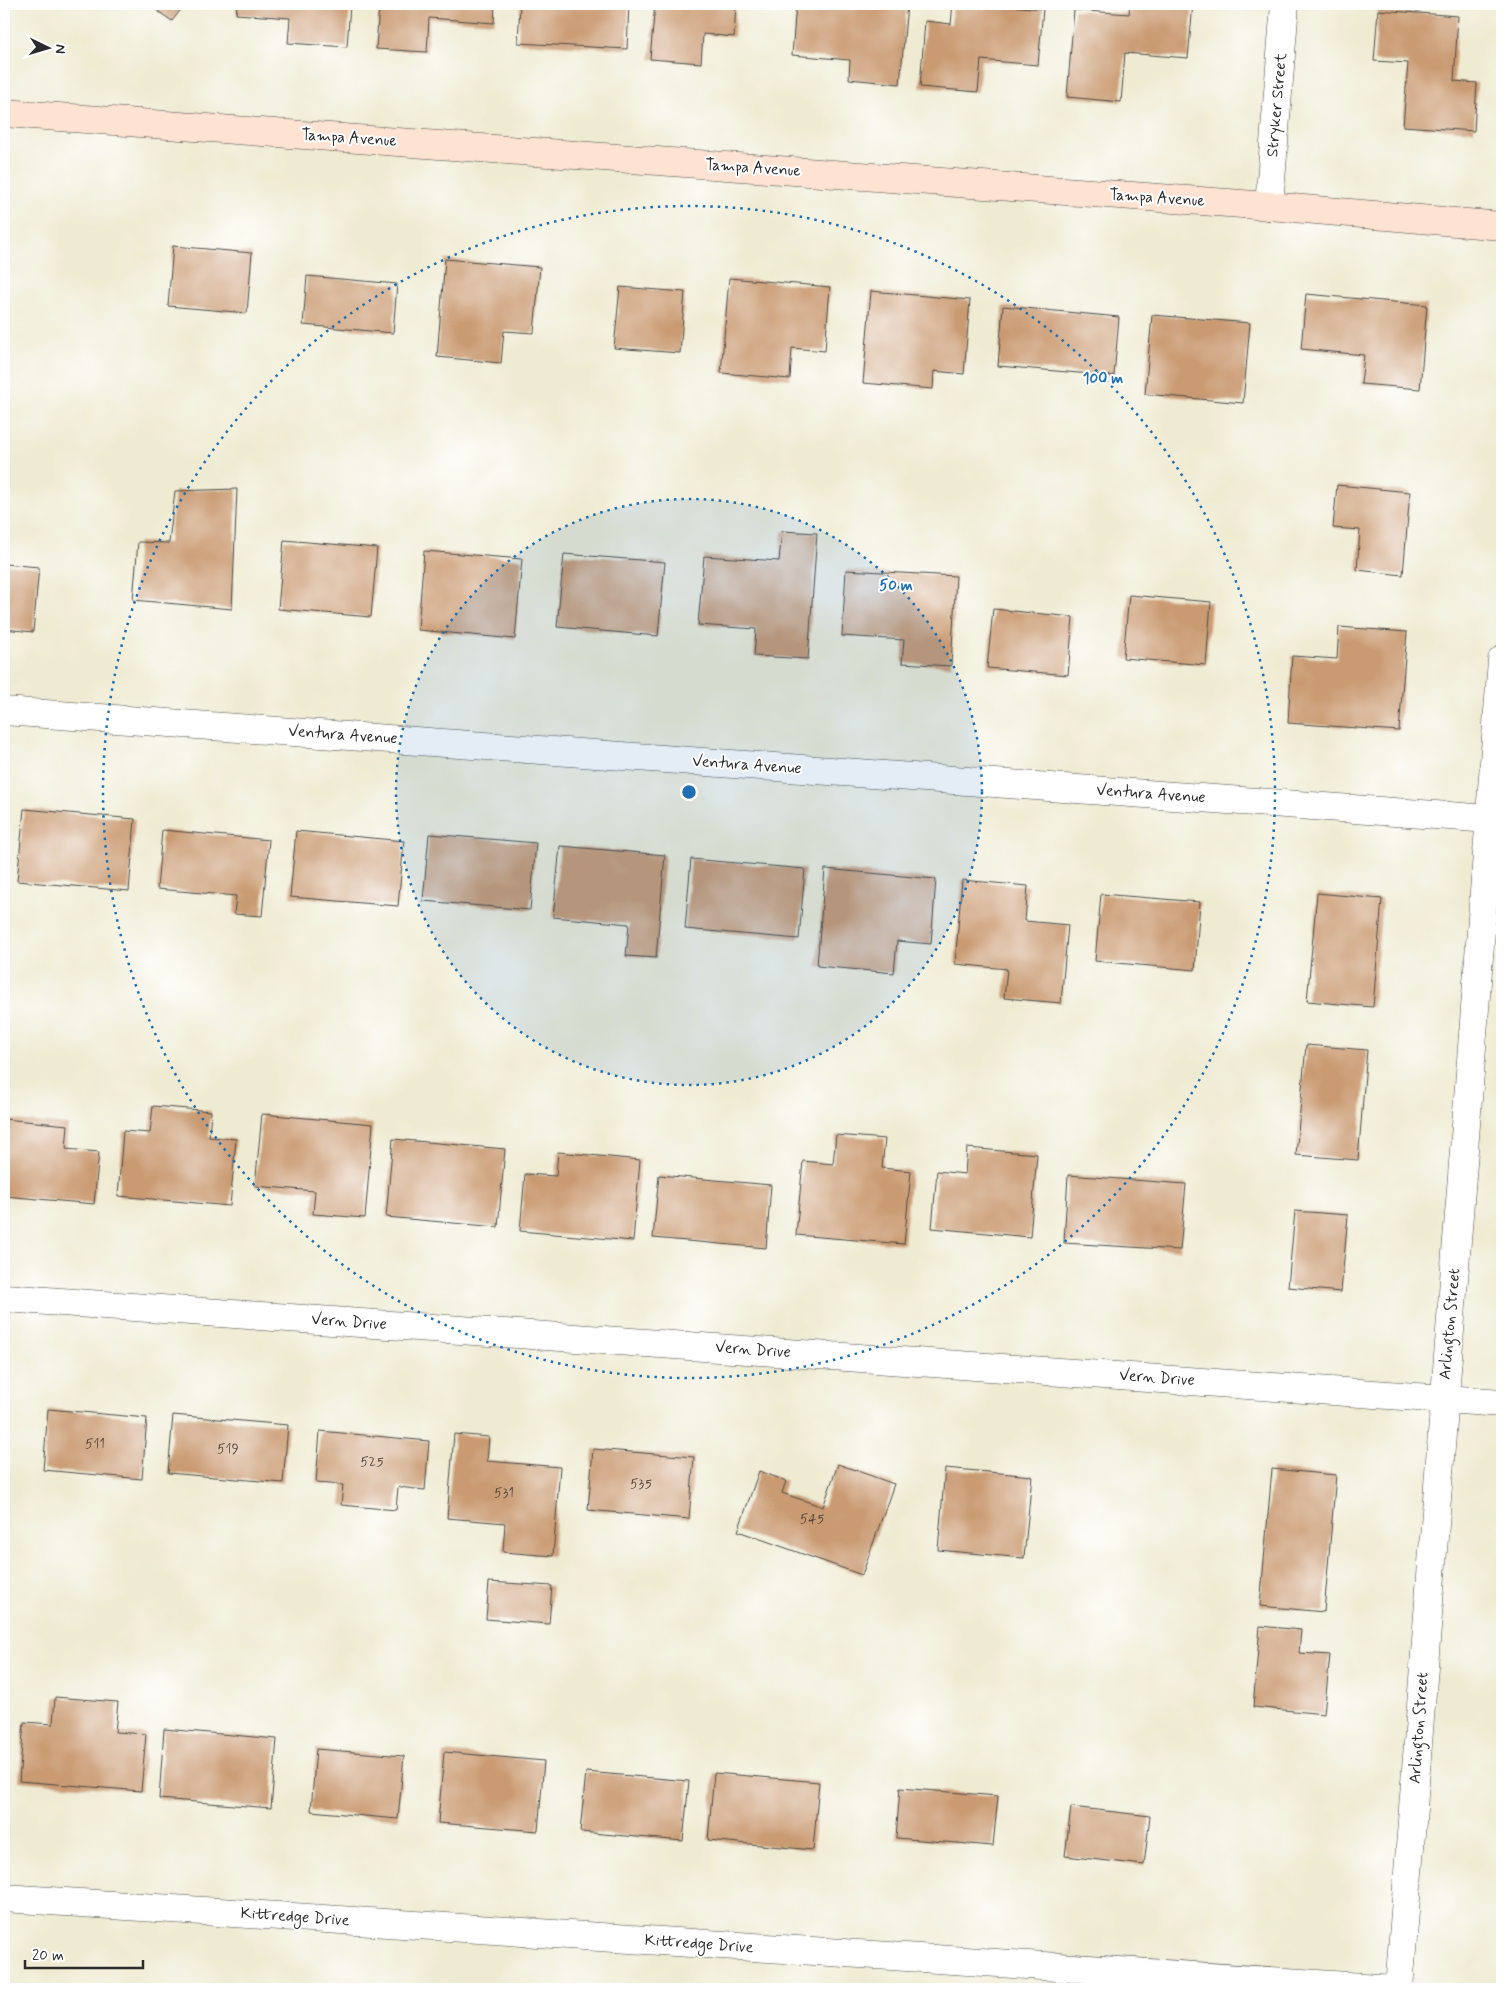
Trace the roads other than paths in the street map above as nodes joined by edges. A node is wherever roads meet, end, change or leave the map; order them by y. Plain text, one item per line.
1 (1285, 4) edge
2 (4, 113) edge
3 (1268, 206) junction
4 (1502, 226) edge
5 (1502, 660) edge
6 (4, 711) edge
7 (1490, 819) junction
8 (4, 1298) edge
9 (1444, 1398) junction
10 (1502, 1403) edge
11 (4, 1898) edge
12 (1394, 1989) edge
13 (1399, 1989) edge

1 - 3 street, Stryker Street
2 - 3 street, Tampa Avenue
3 - 4 street, Tampa Avenue
5 - 7 street, Arlington Street
6 - 7 street, Ventura Avenue
7 - 9 street, Arlington Street
8 - 9 street, Vern Drive
9 - 10 street, Vern Drive
9 - 13 street, Arlington Street
11 - 12 street, Kittredge Drive

